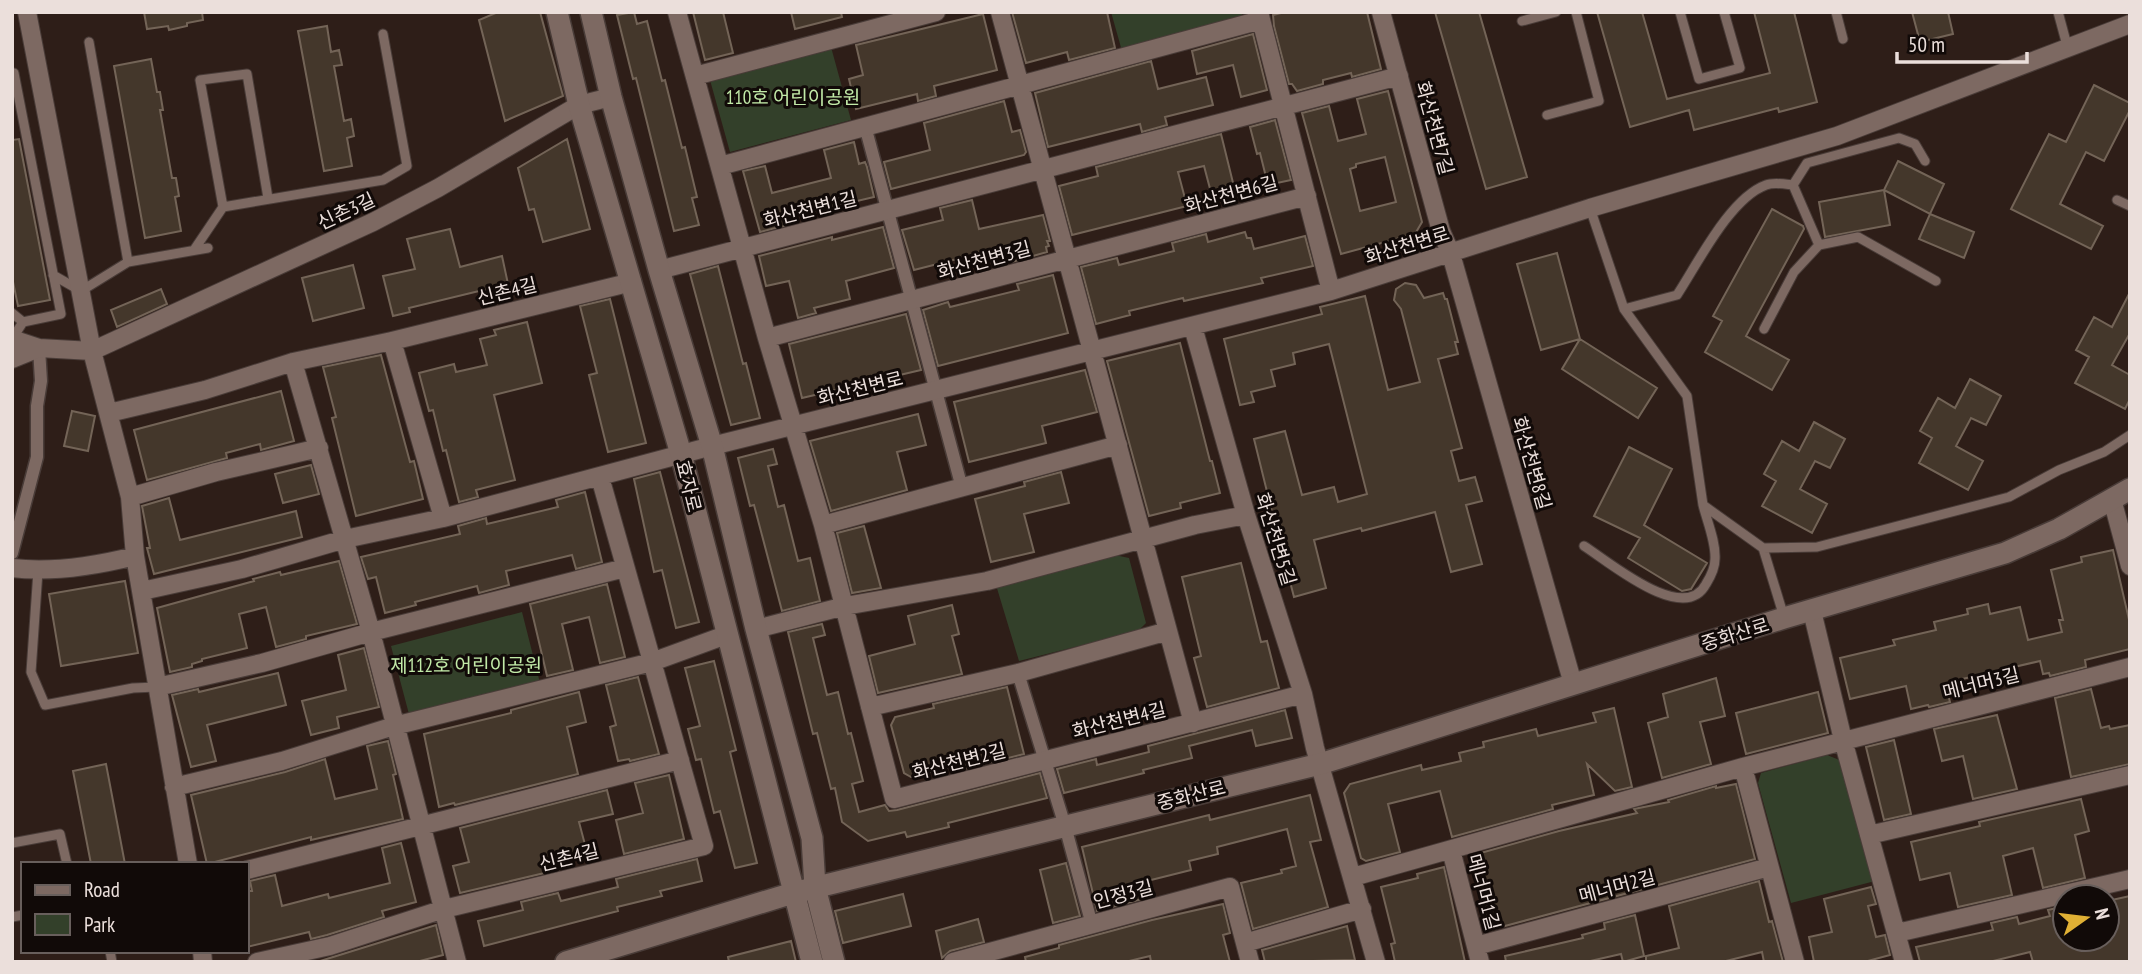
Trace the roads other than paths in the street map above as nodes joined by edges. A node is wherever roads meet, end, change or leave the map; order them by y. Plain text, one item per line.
1 (27, 12) edge
2 (557, 12) edge
3 (591, 12) edge
4 (677, 12) edge
5 (936, 12) edge
6 (1000, 12) edge
7 (1381, 12) edge
8 (1556, 12) edge
9 (1576, 12) edge
10 (1680, 12) edge
11 (1724, 12) edge
12 (1836, 12) edge
13 (2058, 12) edge
14 (1260, 16) edge
15 (1522, 21) dead end
16 (2130, 24) edge
17 (383, 33) dead end
18 (1843, 40) dead end
19 (89, 41) dead end
20 (2067, 49) junction
21 (14, 73) dead end
22 (695, 76) junction
23 (1399, 76) junction
24 (1019, 84) junction
25 (611, 97) junction
26 (579, 105) junction
27 (1283, 106) junction
28 (1547, 115) dead end
29 (865, 126) junction
30 (1925, 161) dead end
31 (720, 166) junction
32 (1042, 169) junction
33 (1793, 185) junction
34 (1307, 196) junction
35 (268, 198) junction
36 (2117, 200) dead end
37 (2130, 206) edge
38 (223, 207) junction
39 (1590, 208) junction
40 (888, 211) junction
41 (1167, 233) joint
42 (1819, 245) junction
43 (208, 248) dead end
44 (742, 248) junction
45 (194, 250) junction
46 (1451, 254) junction
47 (1067, 260) junction
48 (128, 262) junction
49 (659, 270) junction
50 (53, 275) junction
51 (632, 282) junction
52 (1936, 282) dead end
53 (81, 291) junction
54 (1331, 291) junction
55 (912, 301) junction
56 (1624, 309) junction
57 (12, 313) edge
58 (23, 322) junction
59 (1193, 327) junction
60 (1763, 329) dead end
61 (767, 338) junction
62 (12, 339) edge
63 (393, 341) junction
64 (39, 348) junction
65 (1091, 350) junction
66 (92, 351) junction
67 (12, 359) edge
68 (293, 362) junction
69 (936, 390) junction
70 (109, 413) junction
71 (794, 426) junction
72 (2130, 435) edge
73 (1118, 445) junction
74 (712, 446) junction
75 (318, 449) junction
76 (681, 454) junction
77 (600, 477) junction
78 (962, 488) junction
79 (2121, 494) edge
80 (130, 497) junction
81 (1703, 505) junction
82 (1246, 515) junction
83 (443, 518) junction
84 (823, 525) junction
85 (345, 539) junction
86 (1143, 539) junction
87 (1584, 546) dead end
88 (1763, 548) junction
89 (12, 553) edge
90 (135, 556) junction
91 (2130, 566) edge
92 (12, 568) edge
93 (625, 568) junction
94 (38, 571) junction
95 (142, 591) junction
96 (845, 606) junction
97 (1812, 611) junction
98 (1784, 618) junction
99 (756, 629) junction
100 (1168, 631) junction
101 (371, 632) junction
102 (726, 635) junction
103 (652, 662) junction
104 (2130, 667) edge
105 (1018, 673) junction
106 (1573, 684) junction
107 (158, 687) junction
108 (1303, 694) junction
109 (870, 707) junction
110 (1193, 723) junction
111 (394, 726) junction
112 (1843, 740) junction
113 (680, 760) junction
114 (1045, 761) junction
115 (1320, 764) junction
116 (1743, 767) junction
117 (2130, 775) edge
118 (174, 787) junction
119 (422, 825) junction
120 (1065, 826) junction
121 (1869, 835) junction
122 (12, 843) edge
123 (1451, 850) junction
124 (67, 862) edge
125 (188, 862) edge
126 (1769, 867) junction
127 (248, 870) edge
128 (1353, 877) junction
129 (2130, 879) edge
130 (816, 887) junction
131 (793, 893) junction
132 (444, 909) junction
133 (1362, 909) junction
134 (1091, 925) junction
135 (1897, 933) junction
136 (1245, 943) junction
137 (1478, 954) edge
138 (257, 962) edge
139 (457, 962) edge
140 (566, 962) edge
141 (812, 962) edge
142 (834, 962) edge
143 (953, 962) edge
144 (1250, 962) edge
145 (1376, 962) edge
146 (1795, 962) edge
147 (1904, 962) edge

1 - 53 street
2 - 26 street, 효자로
3 - 25 street, 효자로
4 - 22 street, 화산천변1길
5 - 22 street
6 - 24 street
7 - 23 street, 화산천변7길
8 - 15 lane
9 - 28 lane
10 - 11 lane
12 - 18 lane
13 - 20 lane
14 - 24 street, 화산천변6길
14 - 27 street, 화산천변6길
16 - 20 street, 화산천변로
17 - 35 lane
19 - 48 lane
20 - 39 street, 화산천변로
21 - 50 lane
22 - 31 street, 화산천변1길
23 - 27 street
23 - 46 street, 화산천변7길
24 - 29 street
24 - 32 street
25 - 26 street, 신촌3길
25 - 49 street, 효자로
26 - 51 street, 효자로
26 - 66 street, 신촌3길
27 - 32 street
27 - 34 street, 화산천변6길
29 - 31 street
29 - 40 street
30 - 33 lane
31 - 44 street, 화산천변1길
32 - 40 street
32 - 47 street
33 - 42 lane
33 - 56 lane
34 - 41 street, 화산천변6길
34 - 54 street, 화산천변6길
35 - 38 lane
35 - 38 lane
36 - 37 lane
38 - 45 lane
39 - 46 street, 화산천변로
39 - 56 lane
40 - 44 street, 화산천변1길
40 - 55 street
41 - 47 street, 화산천변3길
42 - 52 lane
42 - 60 lane
43 - 45 lane
44 - 49 street
44 - 61 street, 화산천변1길
45 - 48 lane
46 - 54 street, 화산천변로
46 - 106 street, 화산천변8길
47 - 55 street, 화산천변3길
47 - 65 street
48 - 53 lane
49 - 74 street, 효자로
50 - 53 lane
50 - 58 lane
51 - 63 street, 신촌4길
51 - 76 street, 효자로
53 - 66 street
54 - 59 street, 화산천변로
55 - 61 street
55 - 69 street
56 - 81 lane
57 - 58 lane
58 - 62 lane
59 - 65 street, 화산천변로
59 - 82 street, 화산천변5길
61 - 71 street, 화산천변1길
62 - 64 street, 신촌3길
63 - 68 street, 신촌4길
63 - 83 street
64 - 66 street, 신촌3길
64 - 67 street, 신촌3길
64 - 89 street
65 - 69 street, 화산천변로
65 - 73 street, 화산천변4길
66 - 70 street
68 - 70 street, 신촌4길
68 - 75 street
69 - 71 street, 화산천변로
69 - 78 street
70 - 80 street
71 - 74 street, 화산천변로
71 - 84 street, 화산천변2길
72 - 88 lane
73 - 78 street
73 - 86 street, 화산천변4길
74 - 76 street, 화산천변로
74 - 99 street, 효자로
75 - 80 street
75 - 85 street
76 - 77 street
76 - 102 street, 효자로
77 - 83 street
77 - 93 street
78 - 84 street
79 - 91 street
79 - 97 street, 중화산로
80 - 90 street
81 - 87 lane
81 - 88 lane
82 - 86 street
82 - 108 street, 화산천변5길
83 - 85 street
84 - 96 street, 화산천변2길
85 - 95 street
85 - 101 street
86 - 96 street
86 - 100 street, 화산천변4길
88 - 98 lane
90 - 94 street
90 - 95 street
92 - 94 street
93 - 101 street
93 - 103 street
94 - 107 lane
95 - 107 street
96 - 99 street
96 - 109 street, 화산천변2길
97 - 98 street, 중화산로
97 - 112 street
98 - 106 street, 중화산로
99 - 130 street, 효자로
100 - 105 street
100 - 110 street, 화산천변4길
101 - 107 street
101 - 111 street
102 - 103 street
102 - 131 street, 효자로
103 - 111 street
103 - 113 street
104 - 112 street, 메너머3길
105 - 109 street
105 - 114 street
106 - 115 street, 중화산로
107 - 118 street
108 - 110 street
108 - 115 street, 화산천변5길
109 - 114 street, 화산천변2길
110 - 114 street, 화산천변4길
111 - 118 street
111 - 119 street
112 - 116 street
112 - 121 street
113 - 119 street
113 - 132 street, 신촌4길
114 - 120 street
115 - 120 street, 중화산로
115 - 128 street
116 - 123 street
116 - 126 street
117 - 121 street
118 - 125 street
119 - 127 street
119 - 132 street
120 - 130 street, 중화산로
120 - 134 street
121 - 135 street
122 - 124 lane
123 - 128 street, 메너머1길
123 - 137 street, 메너머1길
126 - 137 street, 메너머2길
126 - 146 street
128 - 133 street
129 - 135 street
130 - 131 street, 중화산로
130 - 142 street, 효자로
131 - 140 street, 중화산로
131 - 141 street, 효자로
132 - 138 street, 신촌4길
132 - 139 street
133 - 136 street
133 - 145 street
134 - 136 street, 인정3길
134 - 143 street, 인정3길
135 - 147 street
136 - 144 street, 인정3길

